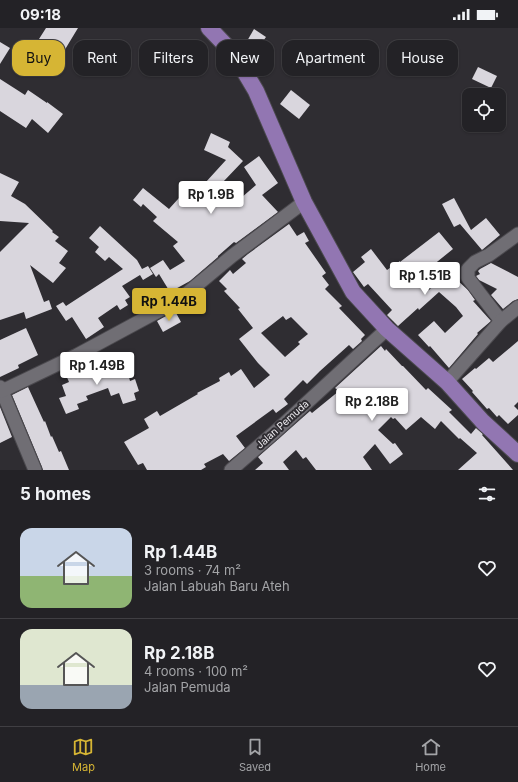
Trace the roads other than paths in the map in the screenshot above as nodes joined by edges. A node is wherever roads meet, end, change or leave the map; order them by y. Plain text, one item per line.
1 (209, 28) edge
2 (304, 202) junction
3 (518, 234) edge
4 (518, 307) edge
5 (501, 321) junction
6 (387, 329) junction
7 (447, 382) junction
8 (1, 389) edge
9 (518, 454) edge
10 (35, 470) edge
11 (231, 470) edge

1 - 2 main road
2 - 6 main road
2 - 8 street
3 - 5 street
4 - 5 street
5 - 7 street
6 - 7 main road
6 - 11 street, Jalan Pemuda
7 - 9 main road
8 - 10 street

